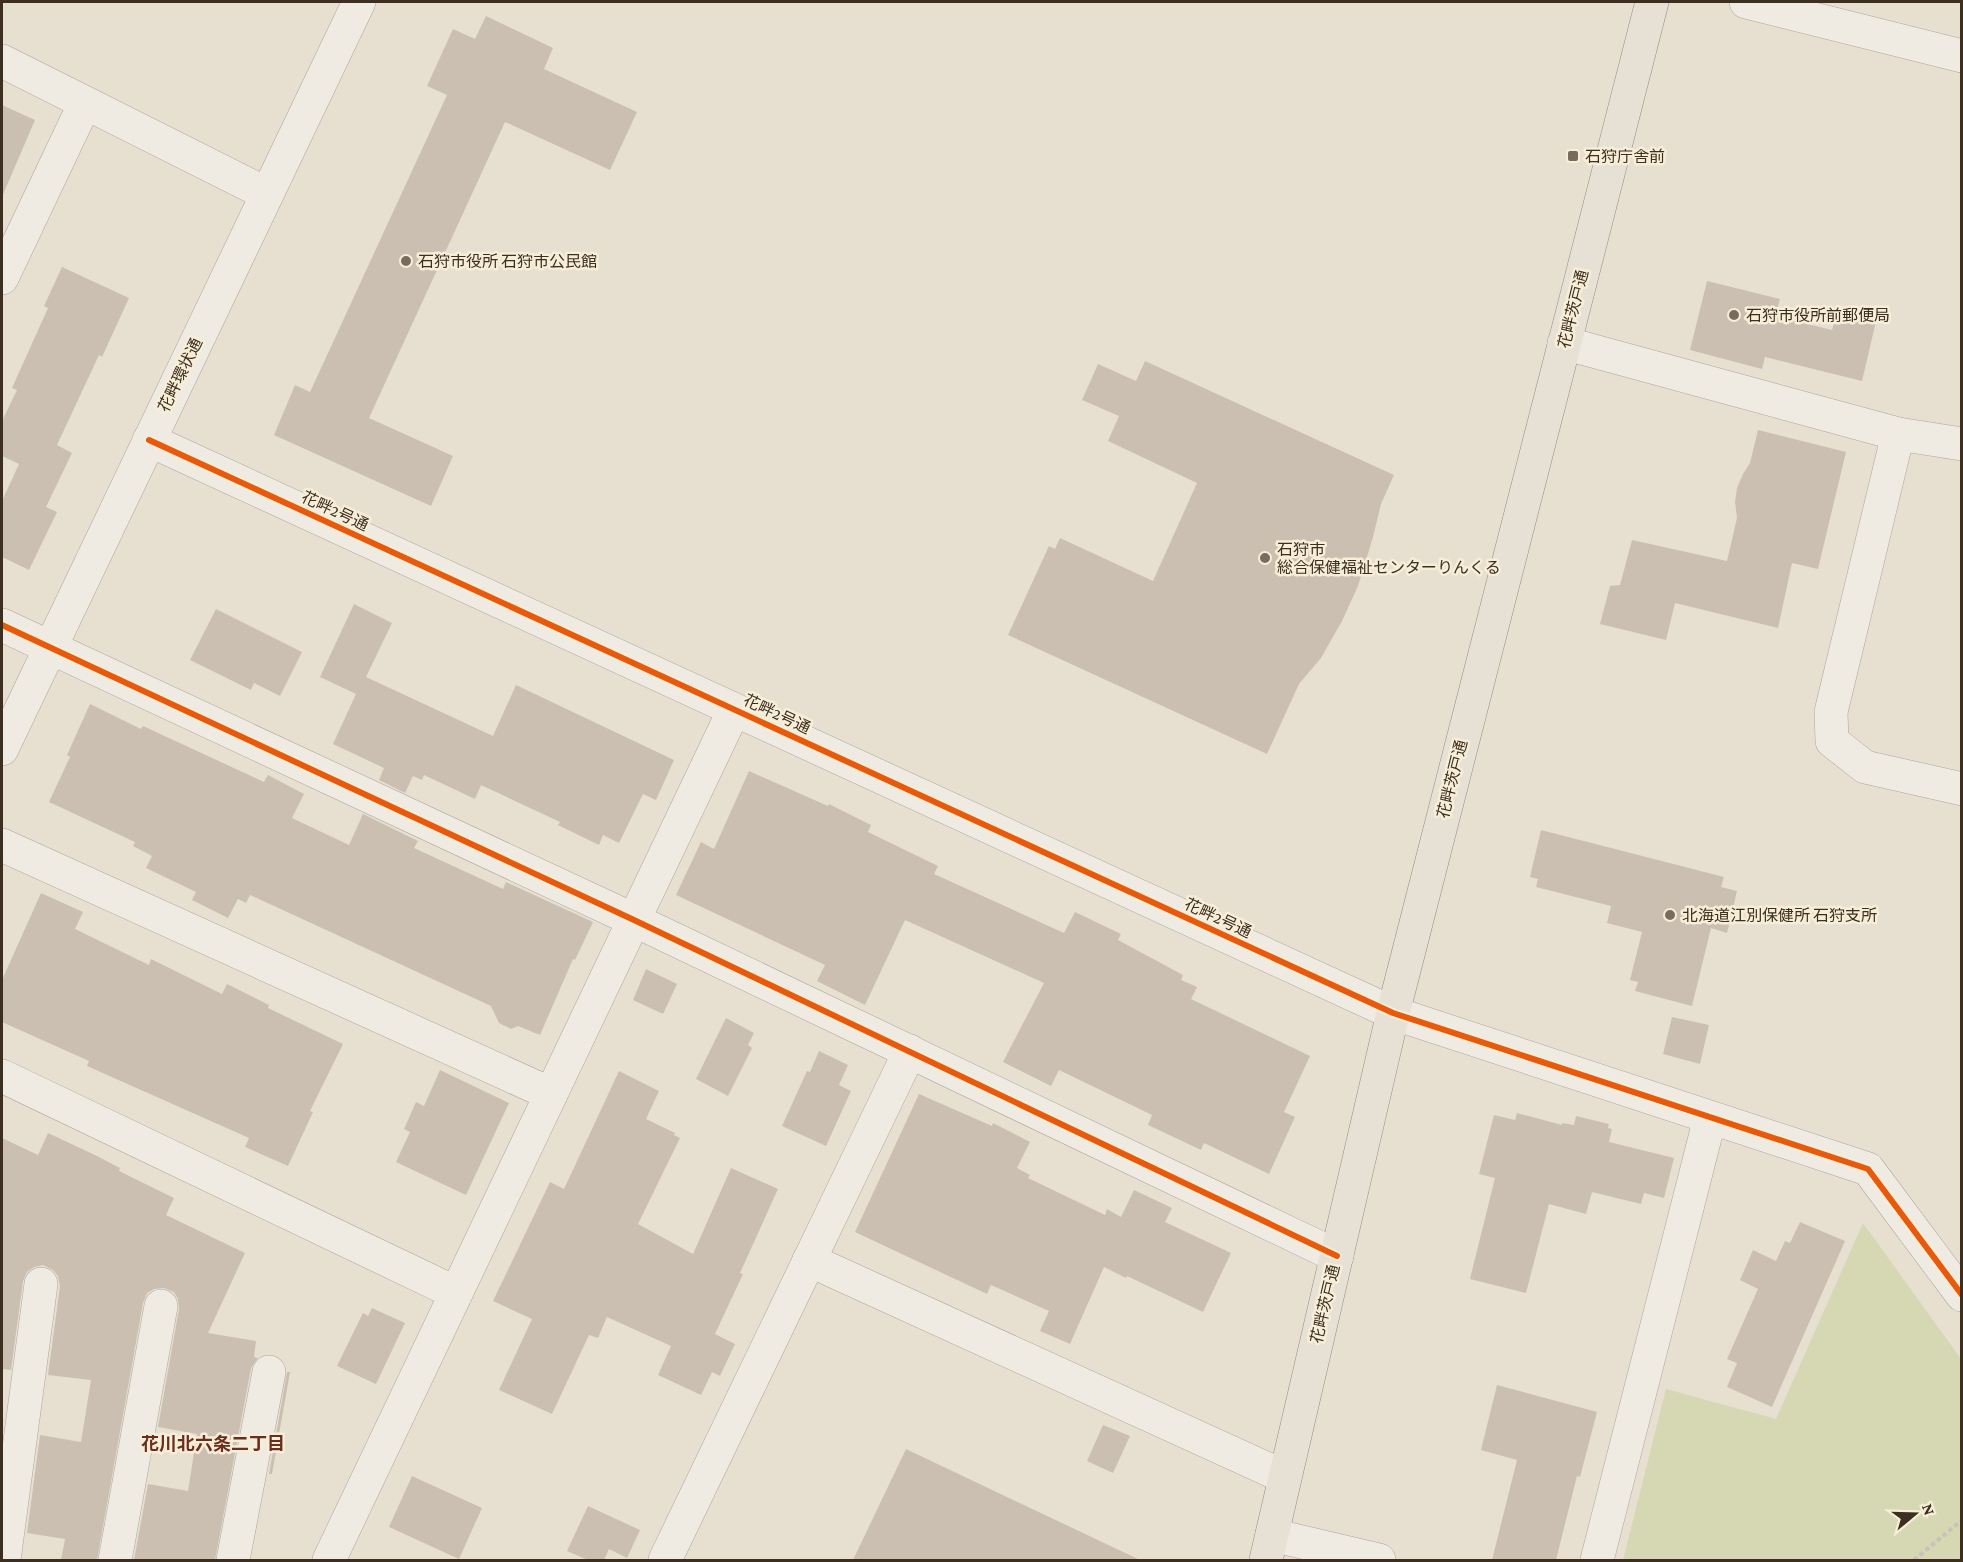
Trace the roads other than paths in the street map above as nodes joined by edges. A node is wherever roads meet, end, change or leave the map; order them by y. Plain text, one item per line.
1 (359, 2) edge
2 (1652, 2) edge
3 (1746, 2) edge
4 (1962, 56) edge
5 (2, 61) edge
6 (85, 103) junction
7 (267, 194) junction
8 (2, 278) edge
9 (1564, 342) junction
10 (1898, 434) junction
11 (149, 440) junction
12 (1962, 444) edge
13 (2, 625) edge
14 (50, 648) junction
15 (734, 710) junction
16 (2, 749) edge
17 (1962, 789) edge
18 (2, 845) edge
19 (634, 920) junction
20 (1393, 1013) junction
21 (910, 1051) junction
22 (2, 1076) edge
23 (551, 1094) junction
24 (1710, 1118) junction
25 (1336, 1256) junction
26 (810, 1260) junction
27 (41, 1284) dead end
28 (456, 1293) junction
29 (1962, 1295) edge
30 (161, 1306) dead end
31 (269, 1372) dead end
32 (1285, 1477) junction
33 (1269, 1548) edge
34 (4, 1560) edge
35 (115, 1560) edge
36 (233, 1560) edge
37 (329, 1560) edge
38 (665, 1560) edge
39 (1379, 1560) edge
40 (1597, 1560) edge

1 - 7 street, 花畔環状通
2 - 9 main road, 花畔茨戸通
3 - 4 street
5 - 6 street
6 - 7 street
6 - 8 street
7 - 11 street, 花畔環状通
9 - 10 street
9 - 20 main road, 花畔茨戸通
10 - 12 street
10 - 17 street
11 - 14 street, 花畔環状通
11 - 15 street, 花畔2号通
13 - 14 street
14 - 16 street, 花畔環状通
14 - 19 street
15 - 19 street
15 - 20 street, 花畔2号通
18 - 23 street
19 - 21 street
19 - 23 street
20 - 24 street, 花畔2号通
20 - 25 main road, 花畔茨戸通
21 - 25 street
21 - 26 street
22 - 28 street
23 - 28 street
24 - 29 street, 花畔2号通
24 - 40 street
25 - 32 main road, 花畔茨戸通
26 - 32 street
26 - 38 street
27 - 34 street
28 - 37 street
30 - 35 street
31 - 36 street
32 - 33 main road, 花畔茨戸通
33 - 39 street

